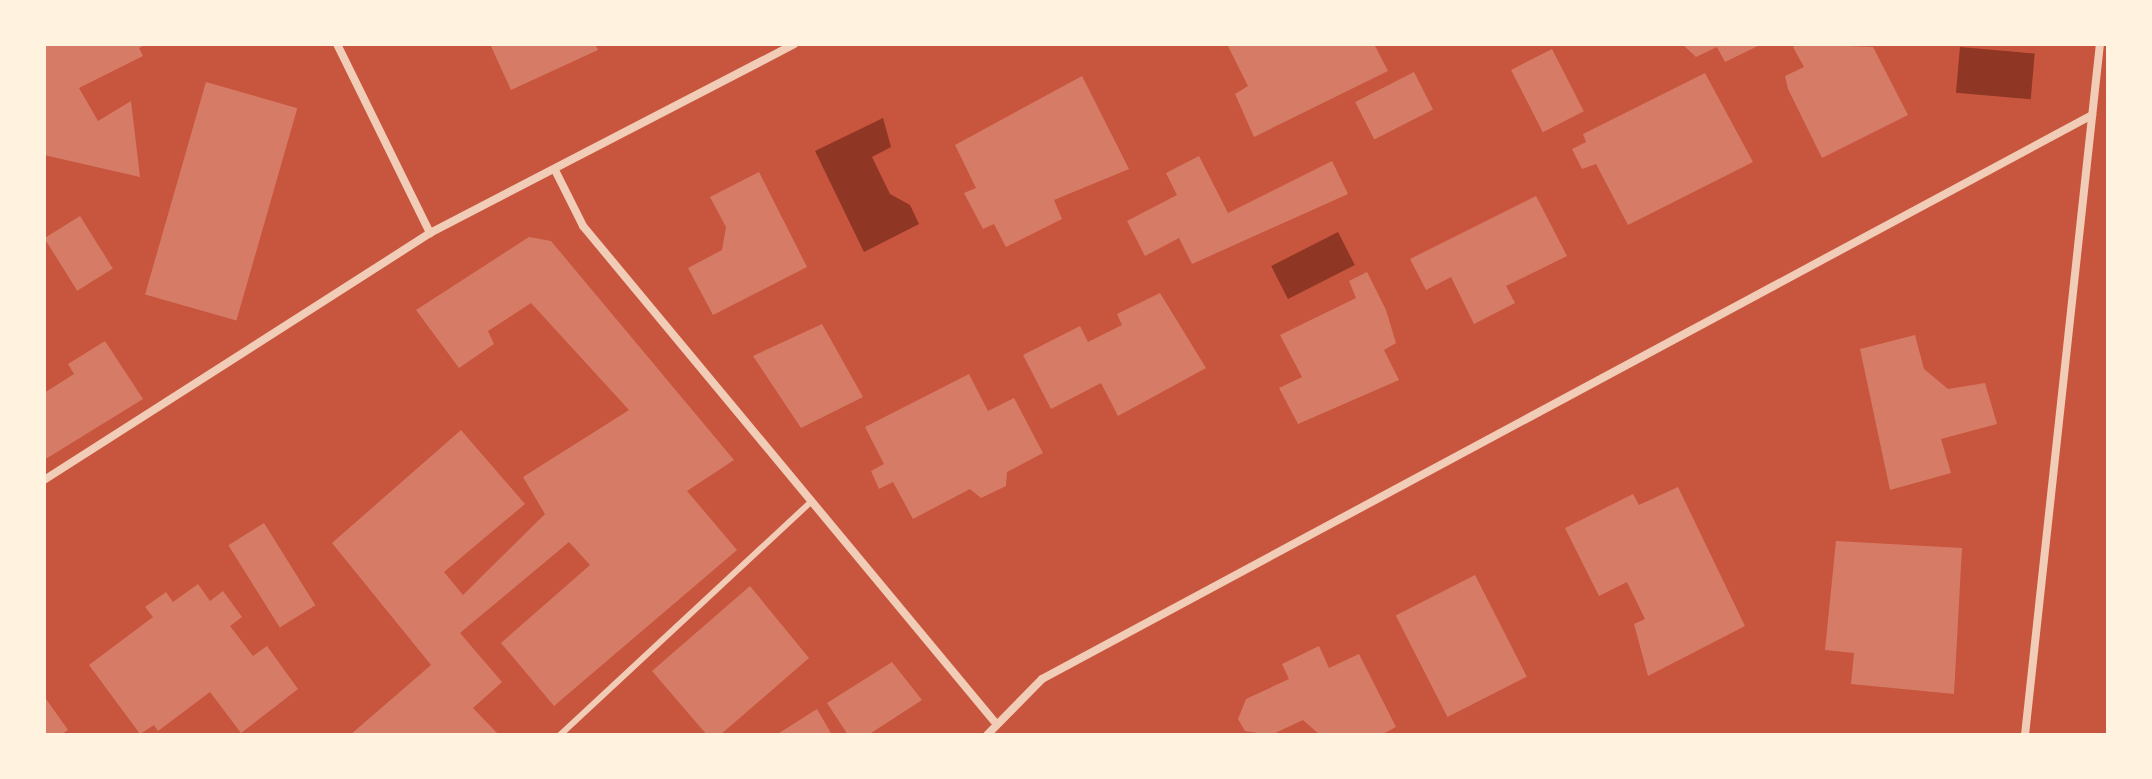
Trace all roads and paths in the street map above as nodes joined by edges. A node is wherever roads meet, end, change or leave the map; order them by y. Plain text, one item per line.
1 (337, 44) edge
2 (794, 44) edge
3 (2100, 44) edge
4 (2092, 115) junction
5 (555, 170) junction
6 (430, 233) junction
7 (44, 480) edge
8 (812, 501) junction
9 (994, 721) junction
10 (560, 735) edge
11 (987, 735) edge
12 (2025, 735) edge

1 - 6 street
2 - 5 street
3 - 4 street
4 - 9 street
4 - 12 street
5 - 6 street
5 - 8 street
6 - 7 street
8 - 9 street
8 - 10 lane
9 - 11 street

